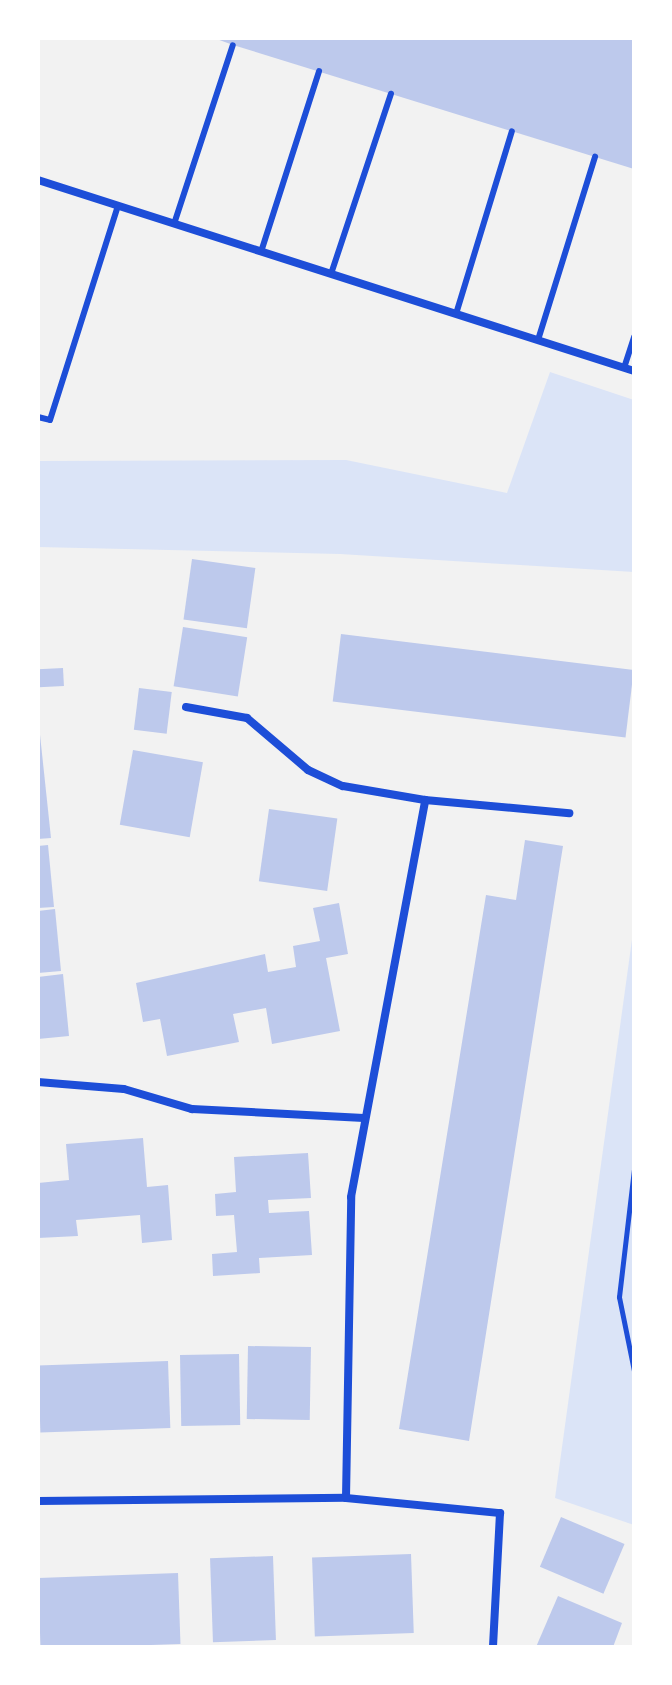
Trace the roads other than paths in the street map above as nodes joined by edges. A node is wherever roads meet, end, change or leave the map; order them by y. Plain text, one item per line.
1 (233, 45) dead end
2 (319, 71) dead end
3 (391, 94) dead end
4 (512, 131) dead end
5 (595, 157) dead end
6 (38, 180) edge
7 (118, 206) junction
8 (174, 224) junction
9 (261, 252) junction
10 (331, 274) junction
11 (456, 314) junction
12 (634, 337) edge
13 (538, 340) junction
14 (629, 370) edge
15 (38, 417) edge
16 (186, 707) dead end
17 (425, 800) junction
18 (569, 813) dead end
19 (38, 1082) edge
20 (364, 1118) junction
21 (346, 1498) junction
22 (38, 1501) edge
23 (493, 1647) edge

1 - 8 lane
2 - 9 lane
3 - 10 lane
4 - 11 lane
5 - 13 lane
6 - 7 street
7 - 8 street
7 - 15 lane
8 - 9 street
9 - 10 street
10 - 11 street
11 - 13 street
12 - 14 lane
13 - 14 street
16 - 17 street
17 - 18 street
17 - 20 street
19 - 20 street
20 - 21 street
21 - 22 street
21 - 23 street

